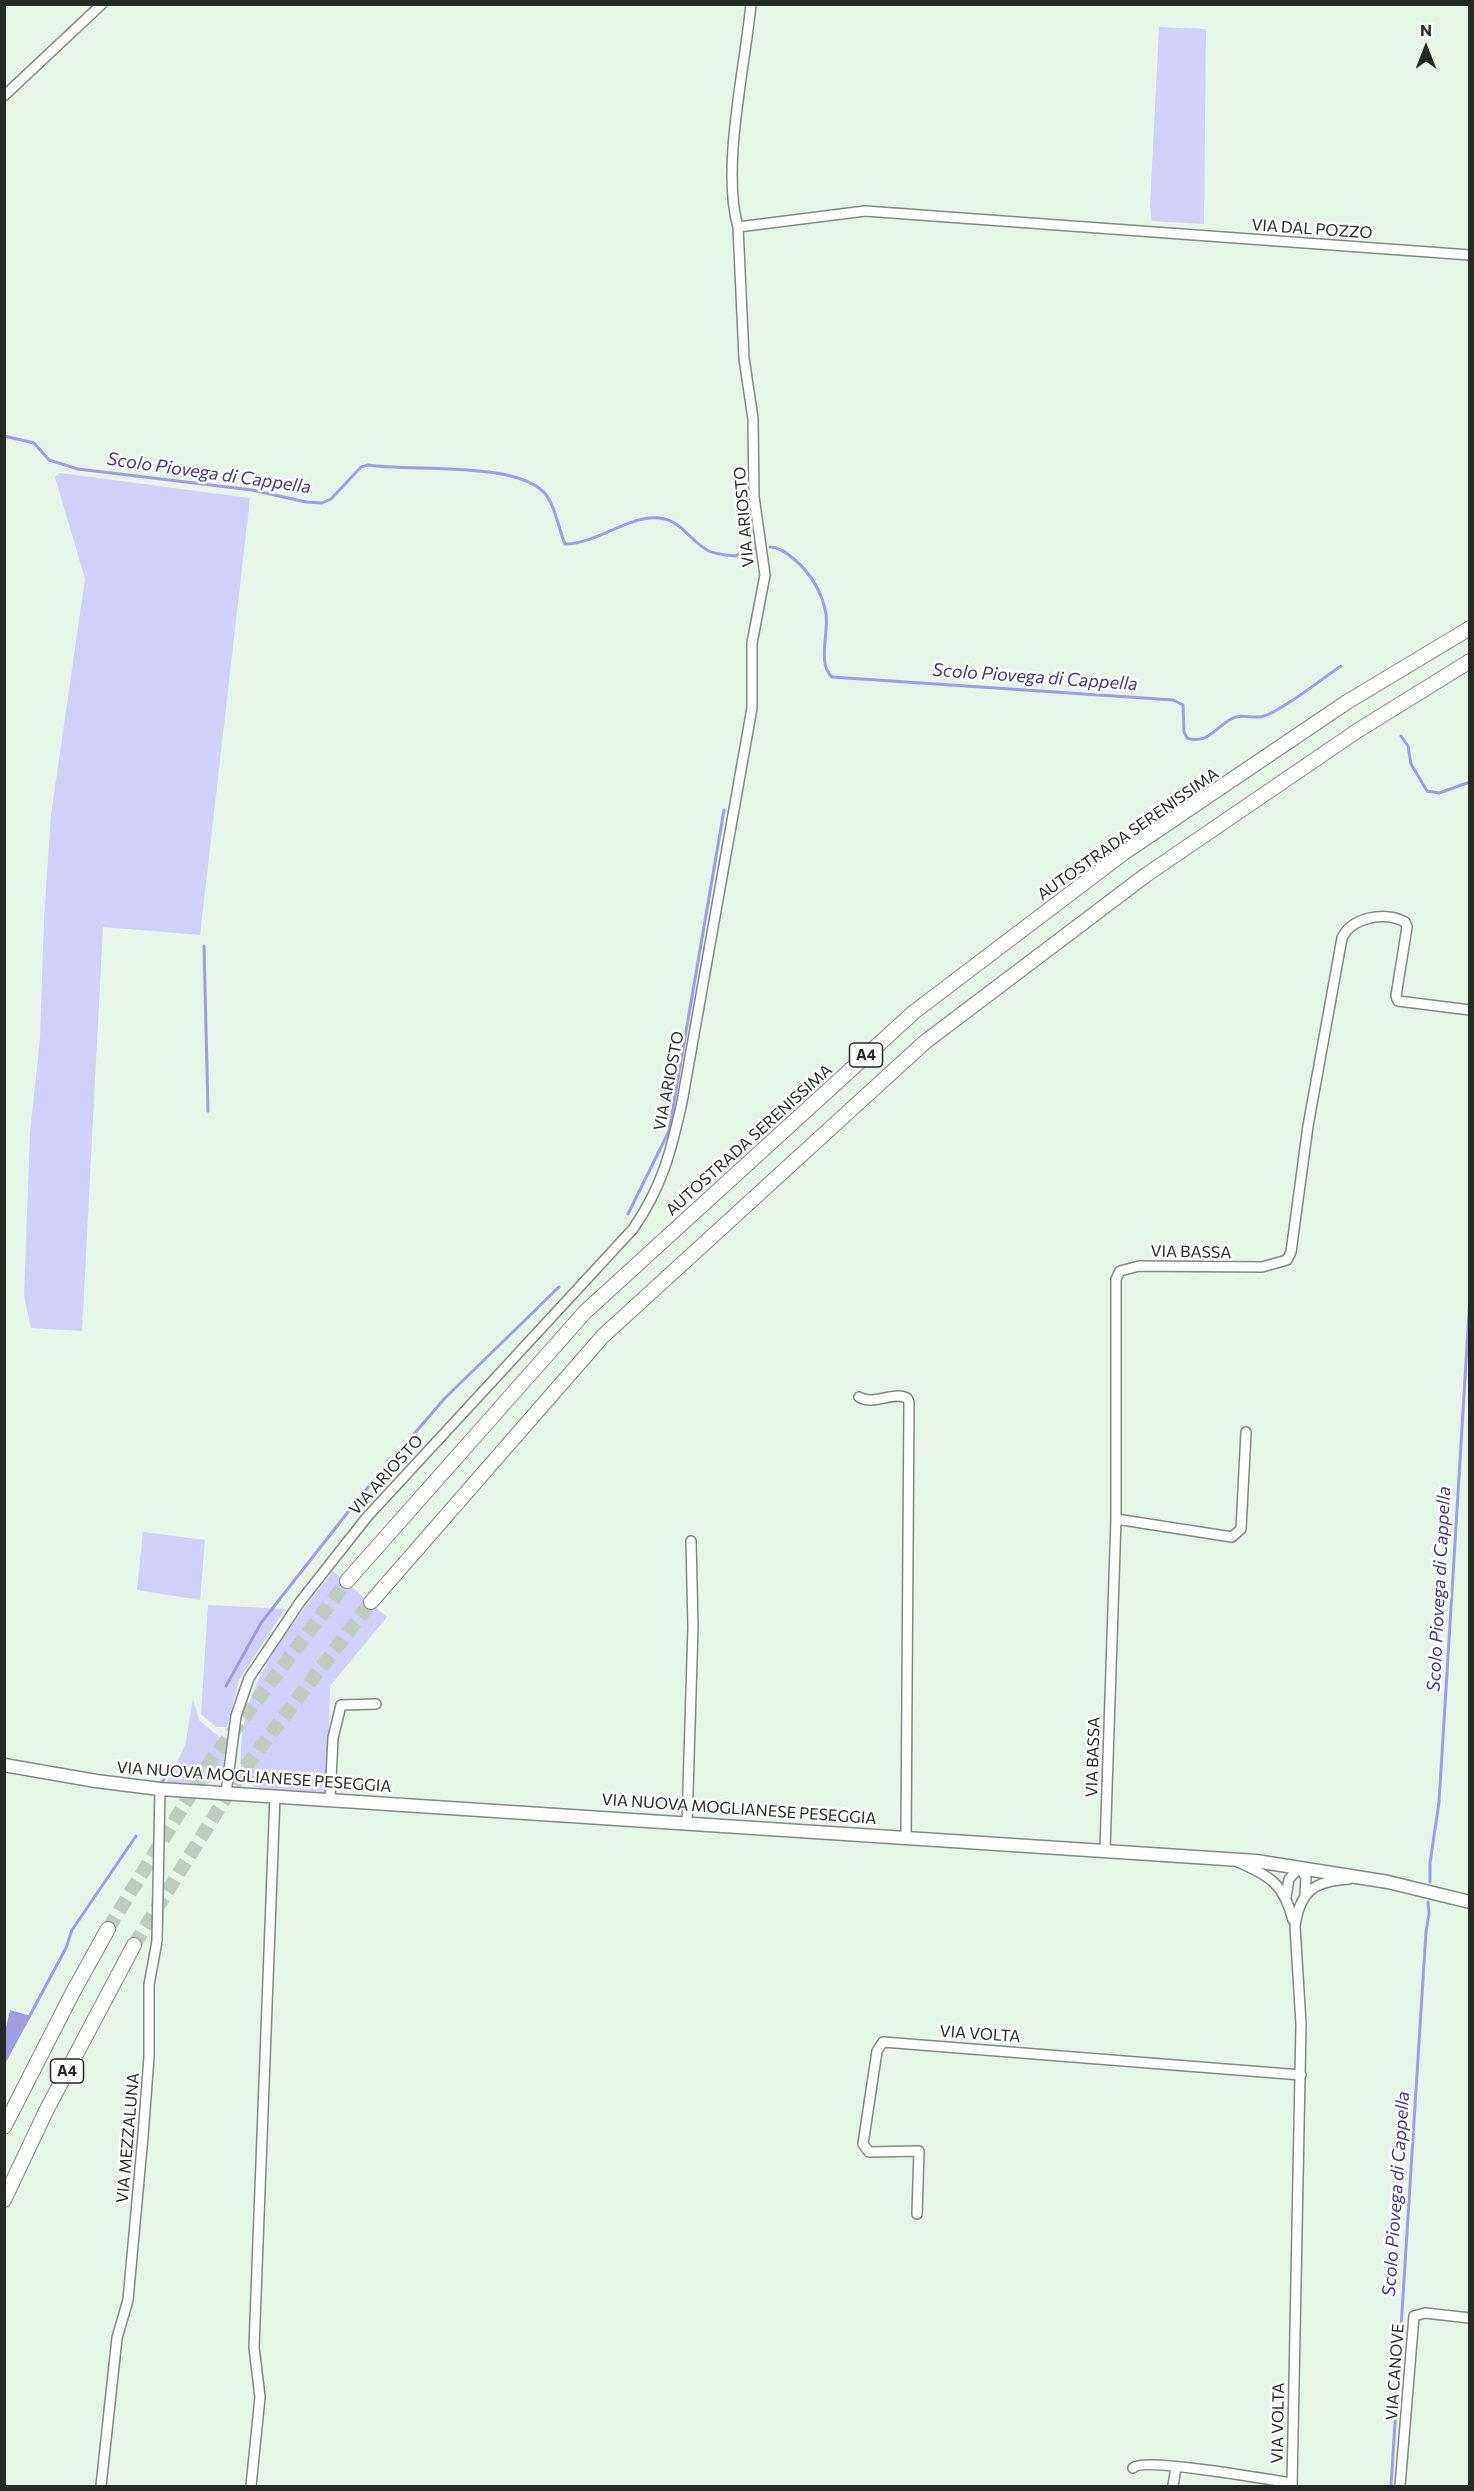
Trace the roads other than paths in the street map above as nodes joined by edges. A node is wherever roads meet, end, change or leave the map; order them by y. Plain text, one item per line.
1 (102, 4) edge
2 (751, 4) edge
3 (4, 96) edge
4 (738, 227) junction
5 (1470, 255) edge
6 (1470, 628) edge
7 (1470, 661) edge
8 (1470, 1010) edge
9 (859, 1397) dead end
10 (1246, 1432) dead end
11 (1116, 1519) junction
12 (692, 1542) dead end
13 (347, 1581) tunnel mouth
14 (371, 1602) tunnel mouth
15 (376, 1704) dead end
16 (4, 1765) edge
17 (160, 1789) junction
18 (226, 1793) junction
19 (275, 1796) junction
20 (330, 1799) junction
21 (687, 1823) junction
22 (906, 1836) junction
23 (1106, 1849) junction
24 (1228, 1858) junction
25 (1300, 1867) junction
26 (1368, 1879) junction
27 (1305, 1894) junction
28 (1286, 1897) junction
29 (1470, 1902) edge
30 (1295, 1926) junction
31 (108, 1929) tunnel mouth
32 (134, 1945) tunnel mouth
33 (1300, 2075) junction
34 (4, 2127) edge
35 (4, 2200) edge
36 (917, 2214) dead end
37 (1470, 2318) edge
38 (1176, 2467) junction
39 (1133, 2468) dead end
40 (1292, 2485) edge
41 (100, 2487) edge
42 (251, 2487) edge
43 (1173, 2487) edge
44 (1400, 2487) edge

1 - 3 street
2 - 4 street, VIA ARIOSTO
4 - 5 street, VIA DAL POZZO
4 - 18 street, VIA ARIOSTO
6 - 13 highway, AUTOSTRADA SERENISSIMA / A4
7 - 14 highway, A4
8 - 11 street, VIA BASSA
9 - 22 street
10 - 11 street
11 - 23 street, VIA BASSA
12 - 21 street
15 - 20 street
16 - 17 main road, VIA NUOVA MOGLIANESE PESEGGIA
17 - 18 main road, VIA NUOVA MOGLIANESE PESEGGIA
17 - 41 street, VIA MEZZALUNA
18 - 19 main road, VIA NUOVA MOGLIANESE PESEGGIA
19 - 20 main road, VIA NUOVA MOGLIANESE PESEGGIA
19 - 42 street
20 - 21 main road, VIA NUOVA MOGLIANESE PESEGGIA
21 - 22 main road, VIA NUOVA MOGLIANESE PESEGGIA
22 - 23 main road, VIA NUOVA MOGLIANESE PESEGGIA
23 - 24 main road, VIA NUOVA MOGLIANESE PESEGGIA
24 - 25 main road, VIA NUOVA MOGLIANESE PESEGGIA
24 - 28 street, VIA VOLTA
25 - 26 main road, VIA NUOVA MOGLIANESE PESEGGIA
25 - 27 street, VIA VOLTA
25 - 28 street
26 - 27 street
26 - 29 main road, VIA NUOVA MOGLIANESE PESEGGIA
27 - 30 street, VIA VOLTA
28 - 30 street, VIA VOLTA
30 - 33 street, VIA VOLTA
31 - 34 highway, A4
32 - 35 highway, A4
33 - 36 street, VIA VOLTA
33 - 40 street, VIA VOLTA
37 - 44 street, VIA CANOVE
38 - 39 street, VIA VOLTA
38 - 40 street, VIA VOLTA
38 - 43 street

